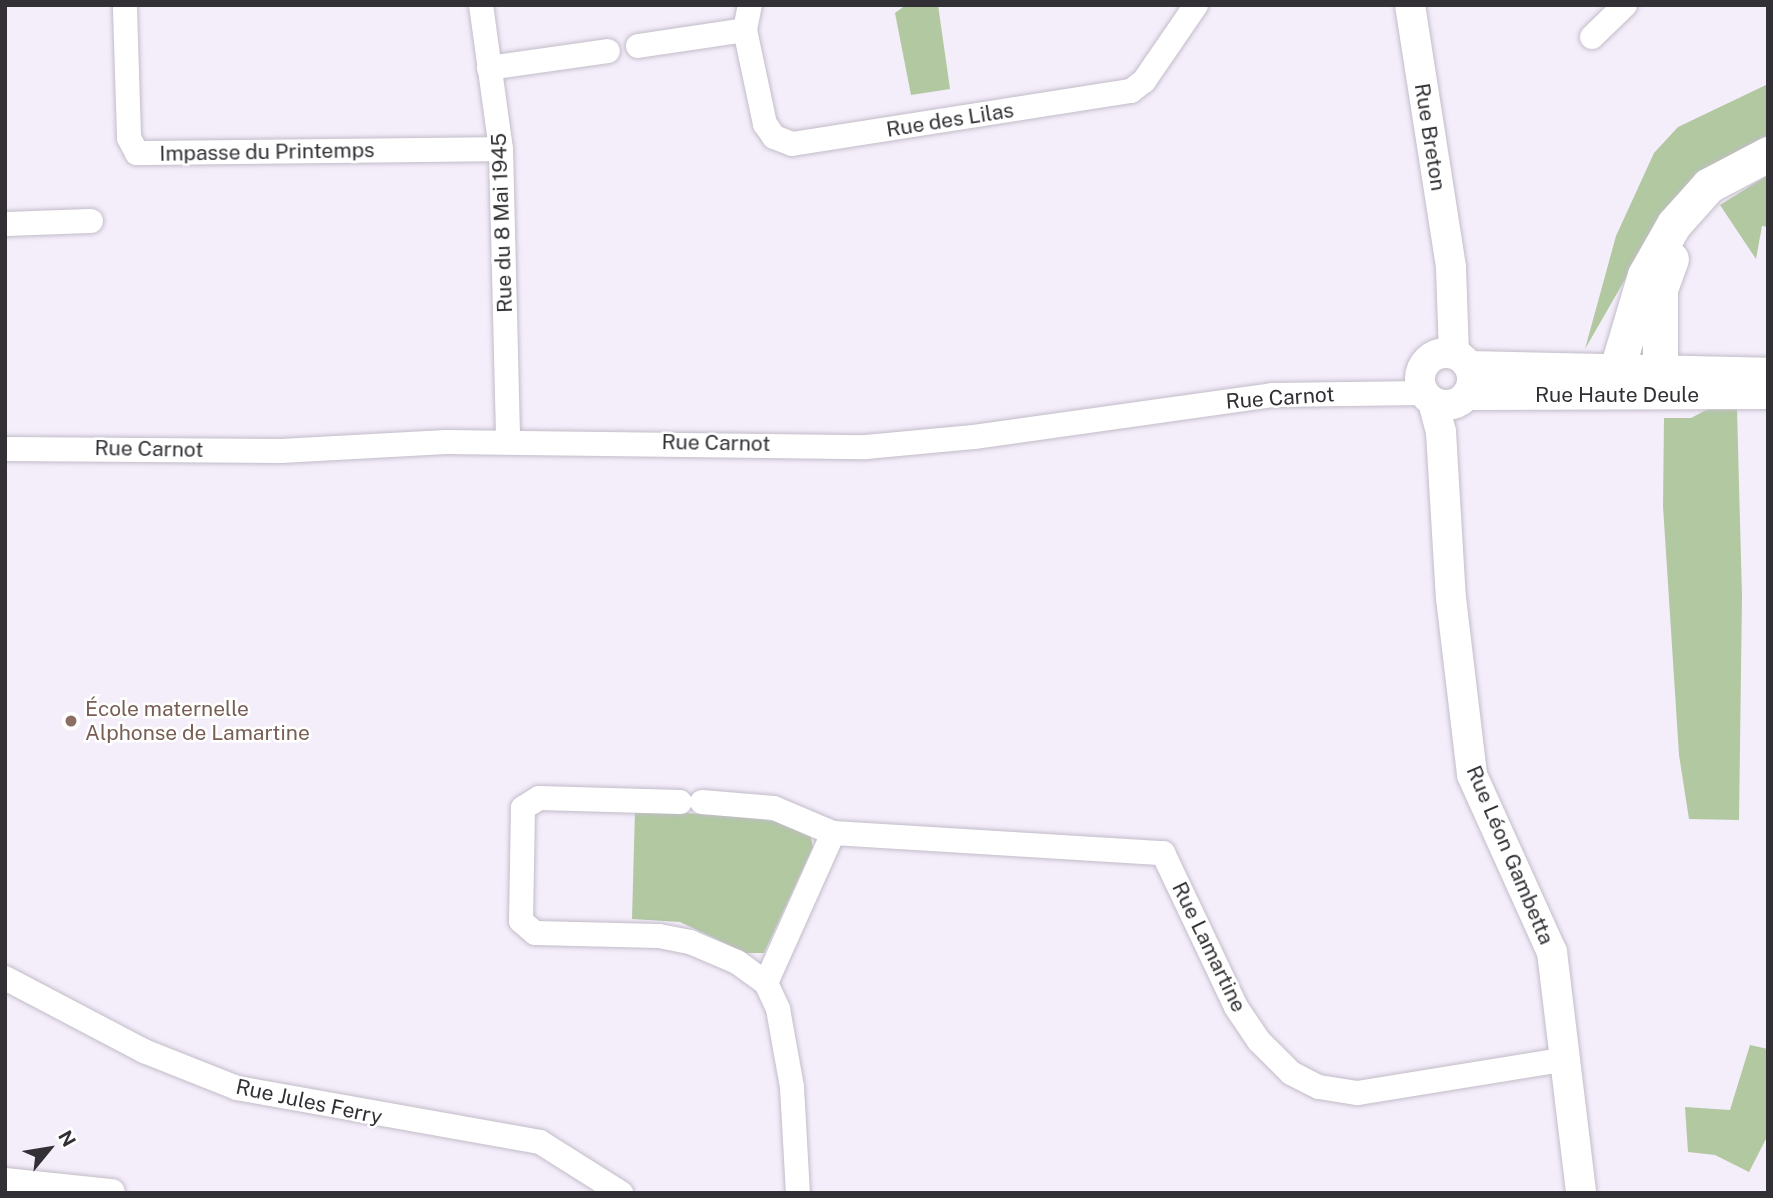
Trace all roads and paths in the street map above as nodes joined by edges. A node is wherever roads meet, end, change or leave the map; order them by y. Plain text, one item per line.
1 (481, 5) edge
2 (750, 5) edge
3 (1196, 5) edge
4 (1410, 5) edge
5 (1620, 7) edge
6 (125, 9) dead end
7 (745, 30) junction
8 (1592, 37) dead end
9 (638, 46) dead end
10 (608, 51) dead end
11 (489, 68) junction
12 (500, 149) junction
13 (1768, 154) edge
14 (1768, 167) edge
15 (91, 222) dead end
16 (5, 224) edge
17 (1660, 373) junction
18 (1768, 373) edge
19 (1446, 383) junction
20 (1615, 383) junction
21 (1768, 394) edge
22 (508, 442) junction
23 (5, 449) edge
24 (833, 833) junction
25 (5, 978) edge
26 (766, 983) junction
27 (1567, 1059) junction
28 (5, 1180) edge
29 (112, 1191) dead end
30 (621, 1193) edge
31 (798, 1193) edge
32 (1581, 1193) edge

1 - 11 street, Rue du 8 Mai 1945
2 - 7 street
3 - 7 street, Rue des Lilas
4 - 19 main road, Rue Breton
5 - 8 street
6 - 12 street, Impasse du Printemps
7 - 9 street
10 - 11 street
11 - 12 street, Rue du 8 Mai 1945
12 - 22 street, Rue du 8 Mai 1945
13 - 20 highway
14 - 17 highway
15 - 16 street
17 - 18 main road, Rue Haute Deule
17 - 20 main road, Rue Haute Deule
19 - 20 main road, Rue Haute Deule
19 - 20 main road, Rue Haute Deule
19 - 22 street, Rue Carnot
19 - 27 main road, Rue Léon Gambetta
20 - 21 main road, Rue Haute Deule
22 - 23 street, Rue Carnot
24 - 26 street
24 - 26 street
24 - 27 street, Rue Lamartine
25 - 30 street, Rue Jules Ferry
26 - 31 street
27 - 32 main road, Rue Léon Gambetta
28 - 29 street

